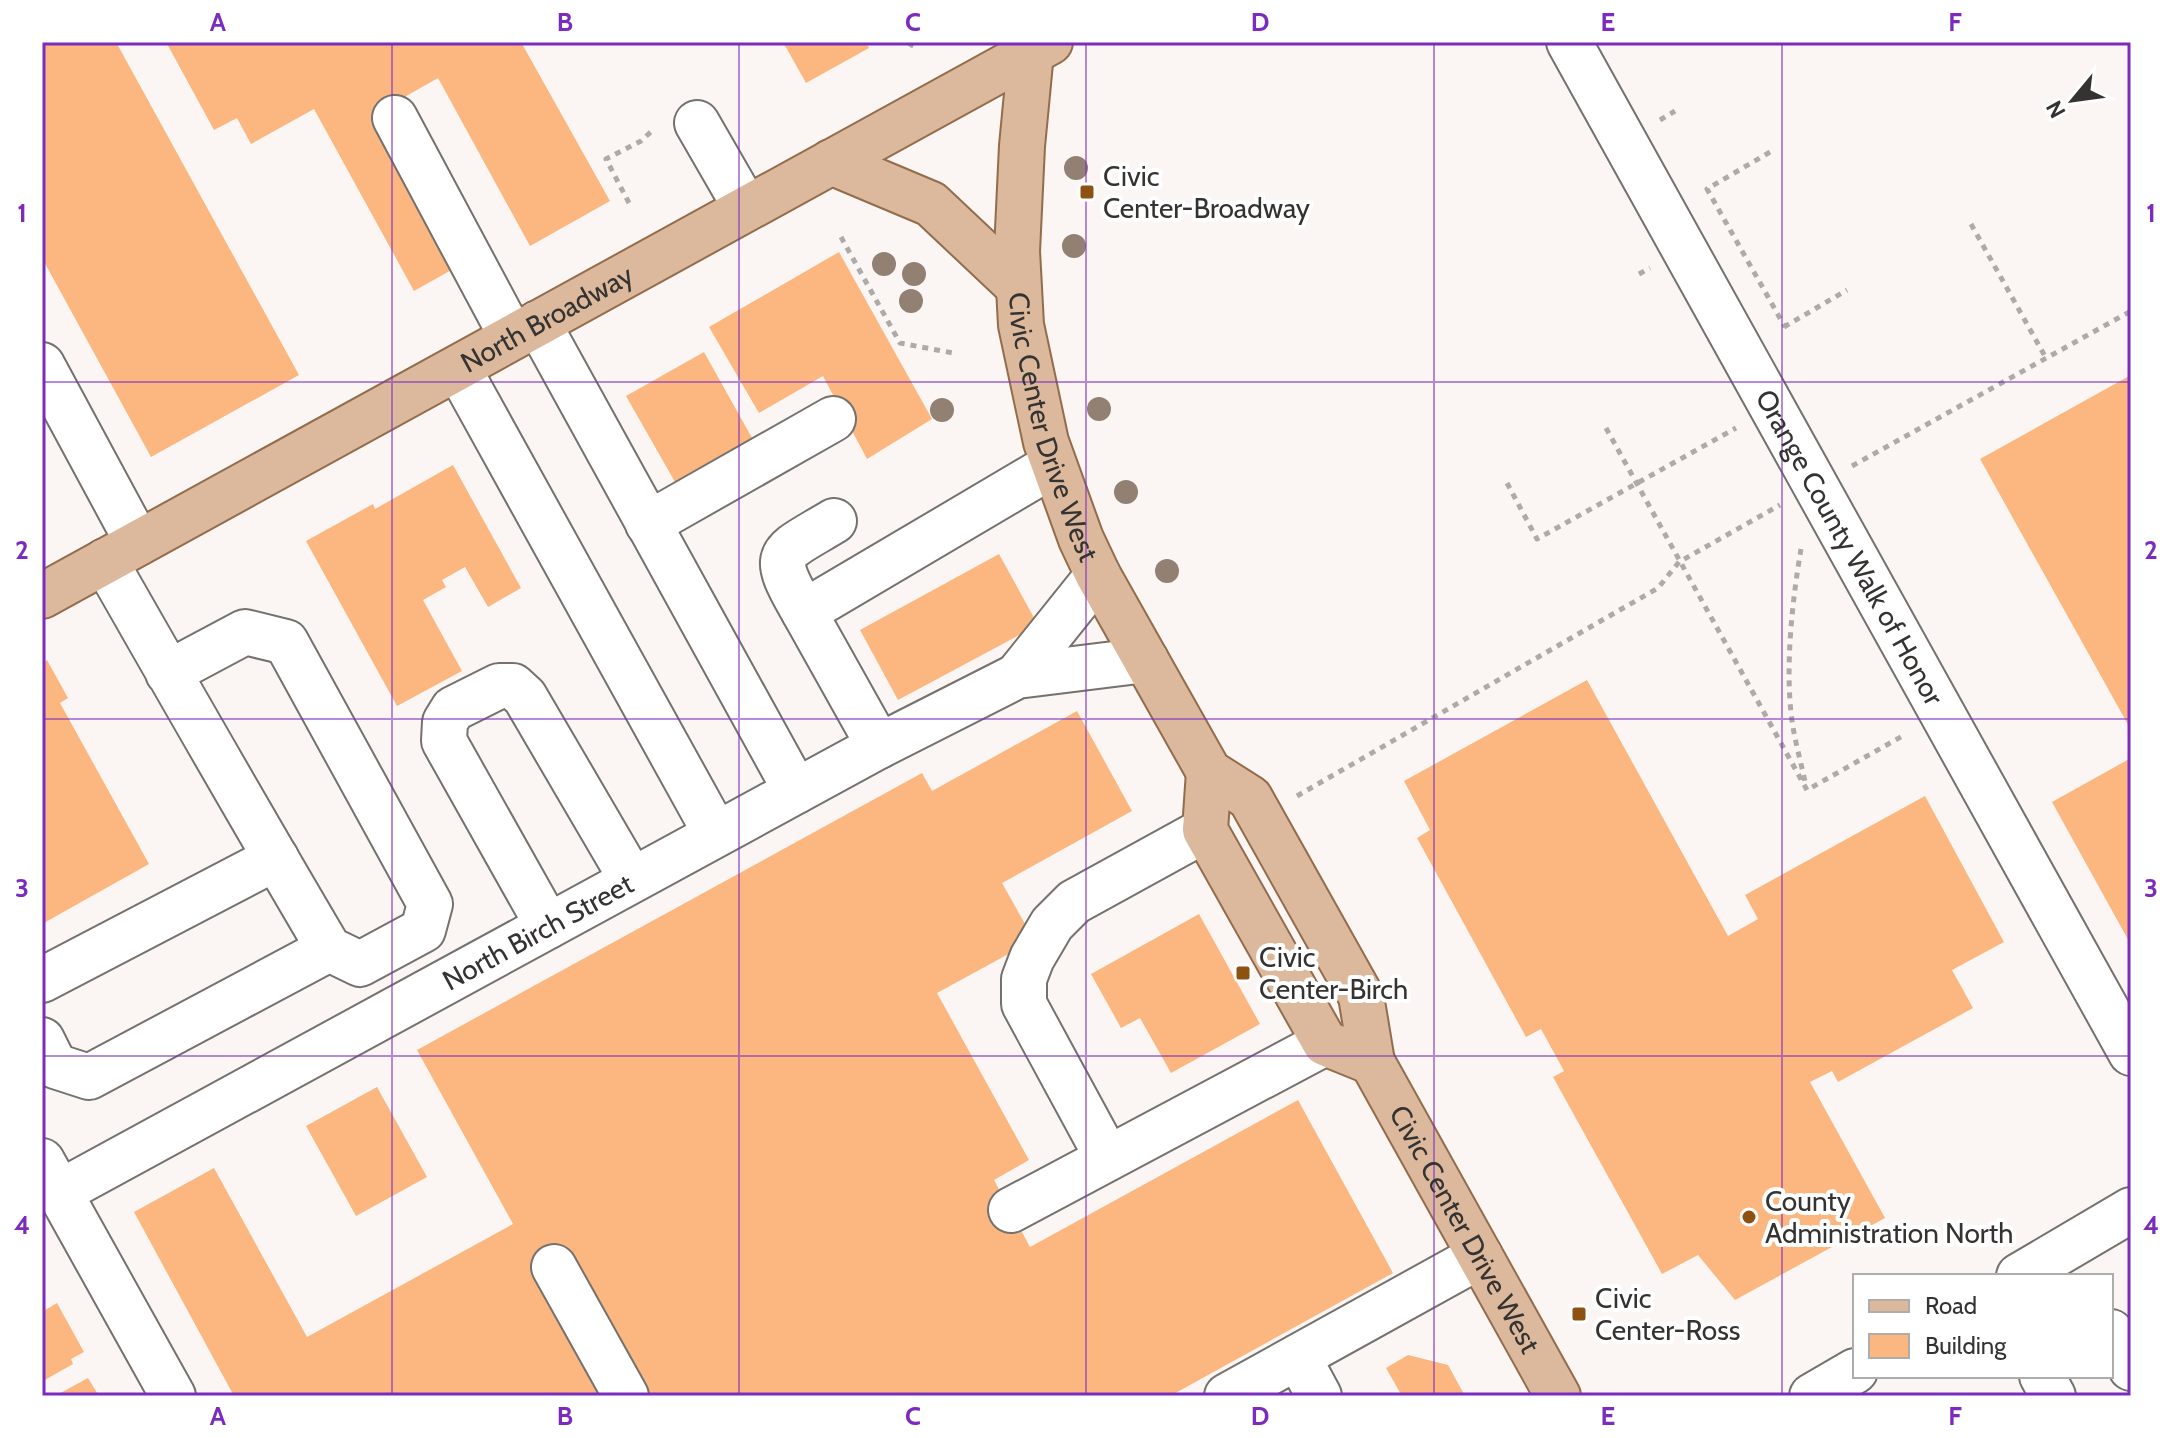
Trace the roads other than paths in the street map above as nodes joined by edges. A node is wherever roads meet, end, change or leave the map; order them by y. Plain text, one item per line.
1 (1569, 42) edge
2 (1038, 44) edge
3 (395, 118) dead end
4 (697, 123) dead end
5 (831, 162) junction
6 (746, 208) junction
7 (1018, 286) junction
8 (525, 330) junction
9 (42, 365) edge
10 (458, 368) junction
11 (833, 419) dead end
12 (1053, 465) junction
13 (834, 521) dead end
14 (648, 524) junction
15 (122, 552) junction
16 (1098, 575) junction
17 (43, 593) edge
18 (804, 612) junction
19 (1146, 660) junction
20 (168, 673) junction
21 (1017, 676) junction
22 (879, 746) junction
23 (1209, 772) junction
24 (796, 791) junction
25 (1205, 830) junction
26 (716, 834) junction
27 (276, 858) junction
28 (632, 880) junction
29 (548, 926) junction
30 (329, 949) junction
31 (42, 980) edge
32 (42, 1040) edge
33 (1325, 1043) junction
34 (2131, 1053) edge
35 (1372, 1062) junction
36 (1107, 1157) junction
37 (51, 1177) edge
38 (1011, 1210) dead end
39 (2131, 1210) edge
40 (1480, 1256) junction
41 (2072, 1262) edge
42 (554, 1267) dead end
43 (2027, 1274) edge
44 (2113, 1336) edge
45 (1298, 1357) junction
46 (2131, 1368) edge
47 (1853, 1372) edge
48 (2043, 1378) edge
49 (173, 1396) edge
50 (626, 1396) edge
51 (1227, 1396) edge
52 (1319, 1396) edge
53 (1558, 1396) edge
54 (1812, 1396) edge
55 (2053, 1396) edge

1 - 34 street, Orange County Walk of Honor
2 - 5 main road, North Broadway
2 - 7 main road, Civic Center Drive West
3 - 8 street
4 - 6 street
5 - 6 main road, North Broadway
5 - 7 main road
6 - 8 main road, North Broadway
7 - 12 main road, Civic Center Drive West
8 - 10 main road, North Broadway
8 - 14 street
9 - 15 street
10 - 15 main road, North Broadway
10 - 26 street
11 - 14 street
12 - 16 main road, Civic Center Drive West
12 - 18 street
13 - 18 street
14 - 24 street
15 - 17 main road, North Broadway
15 - 20 street
16 - 19 main road, Civic Center Drive West
16 - 21 street, North Birch Street
18 - 22 street
19 - 21 street, North Birch Street
19 - 23 main road, Civic Center Drive West
20 - 27 street
20 - 30 street
21 - 22 street, North Birch Street
22 - 24 street, North Birch Street
23 - 25 main road
23 - 35 main road, Civic Center Drive West
24 - 26 street, North Birch Street
25 - 33 main road
25 - 36 street
26 - 28 street, North Birch Street
27 - 30 street
27 - 31 street
28 - 29 street, North Birch Street
28 - 29 street
29 - 37 street, North Birch Street
30 - 32 street
33 - 35 main road
33 - 36 street
35 - 40 main road, Civic Center Drive West
36 - 38 street
37 - 49 street
39 - 41 street
40 - 45 street
40 - 53 main road, Civic Center Drive West
41 - 43 street
42 - 50 street
44 - 46 street
45 - 51 street
45 - 52 street
47 - 54 street
48 - 55 street

